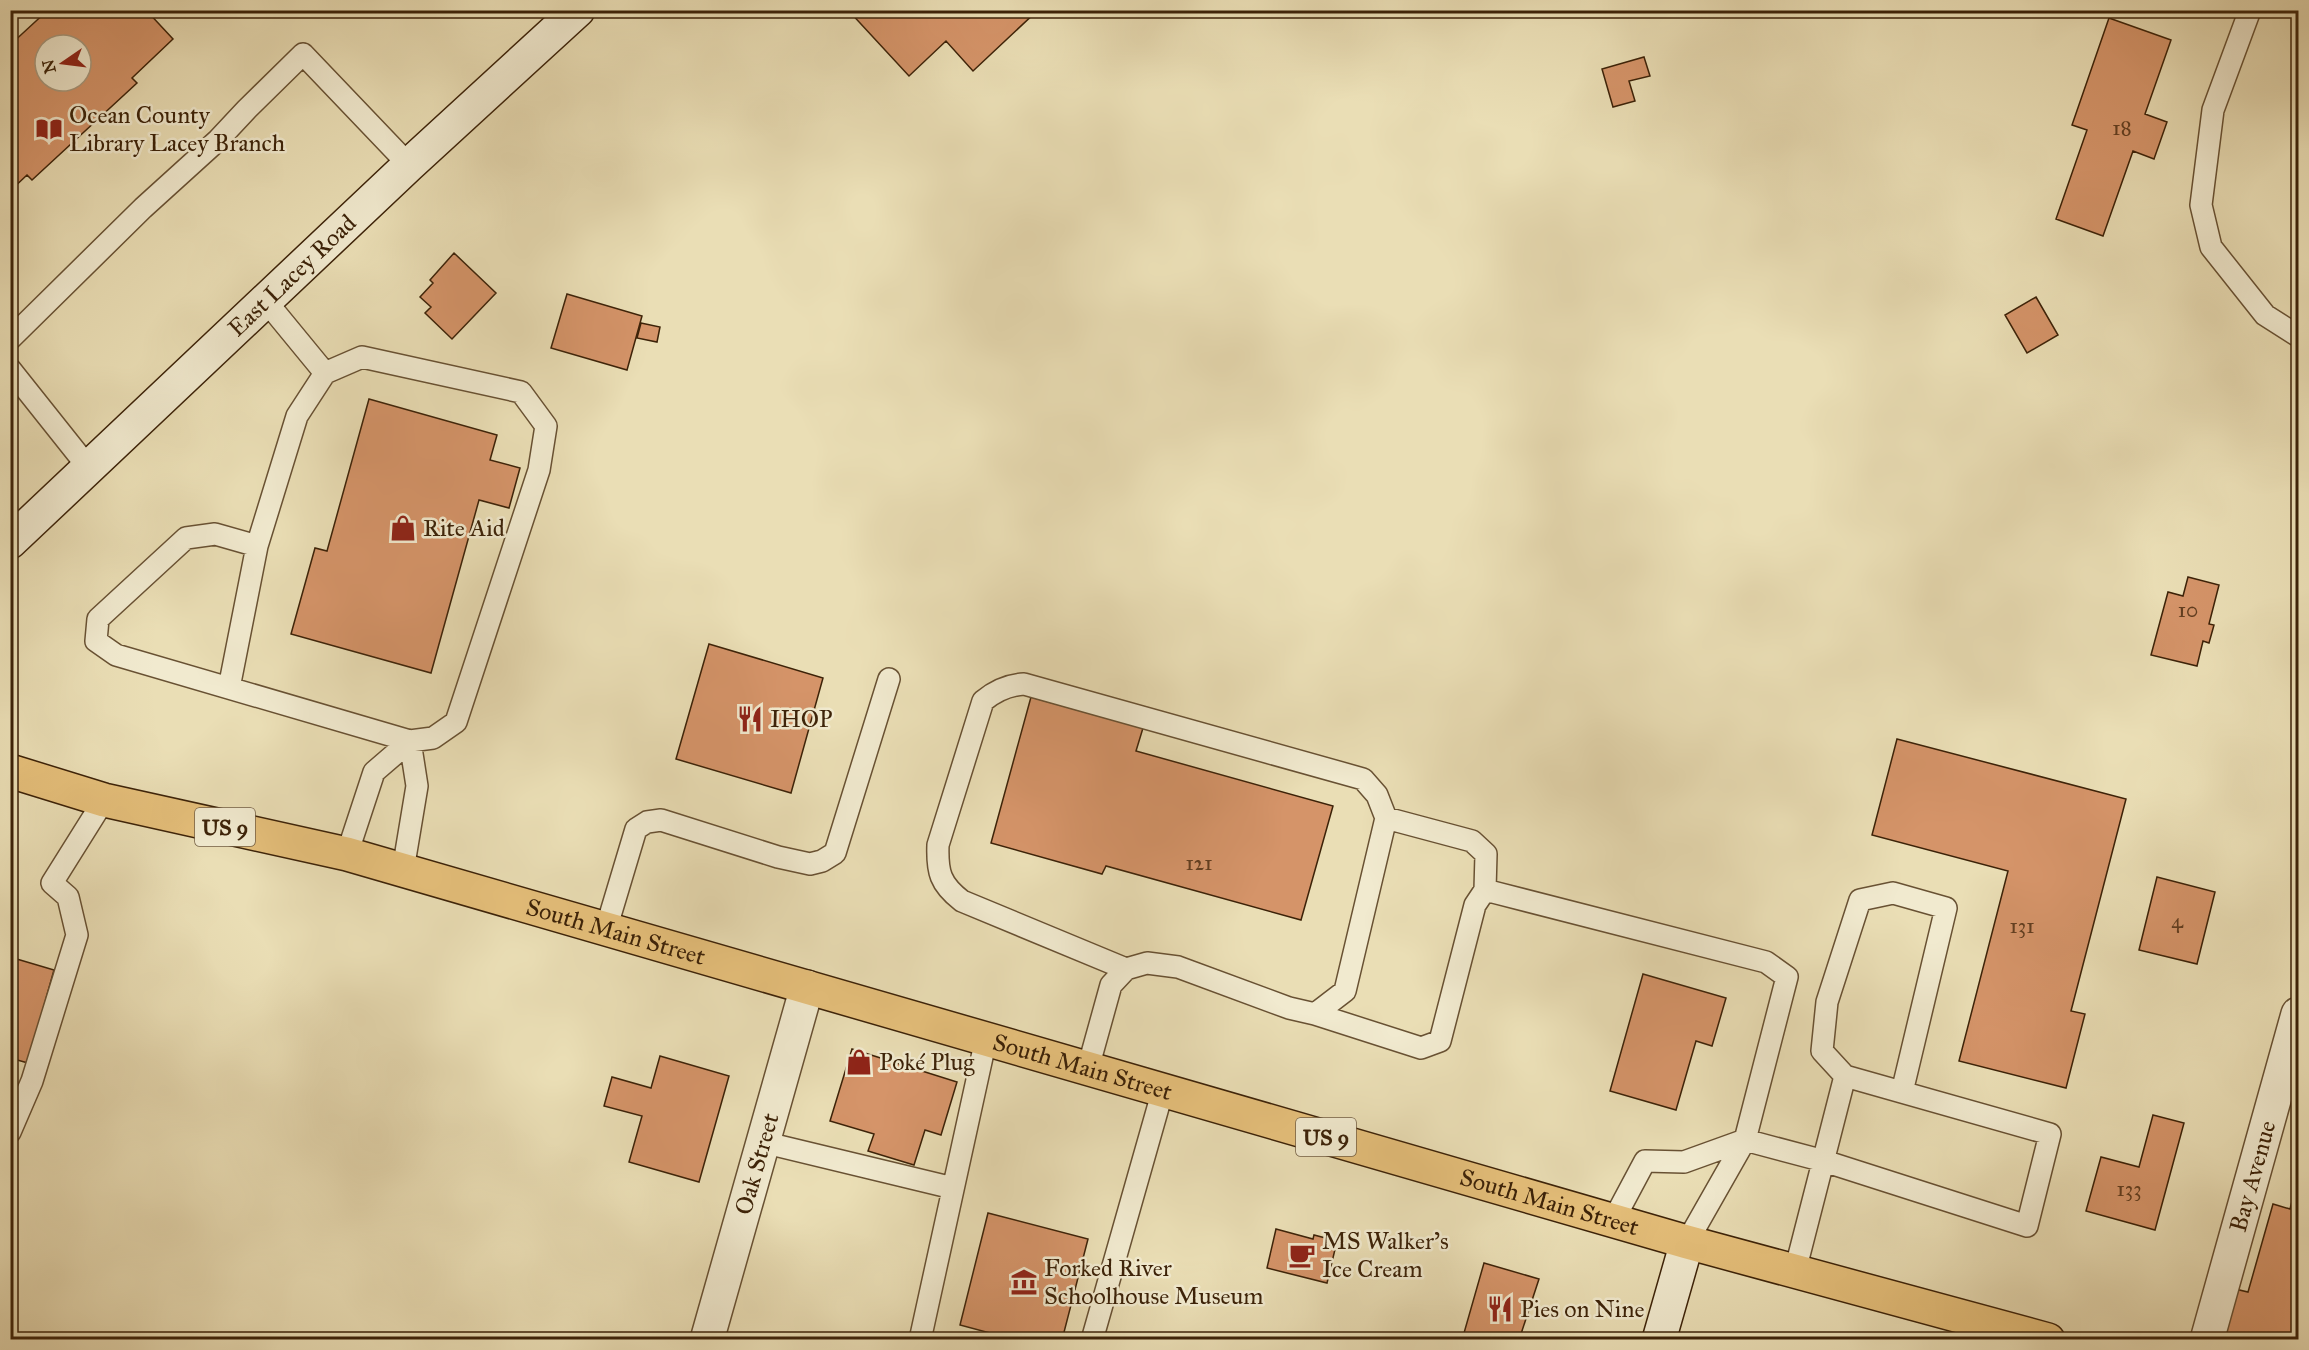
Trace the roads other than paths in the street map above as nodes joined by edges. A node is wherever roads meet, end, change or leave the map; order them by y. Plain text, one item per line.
1 (578, 10) edge
2 (2250, 10) edge
3 (409, 165) junction
4 (265, 300) junction
5 (2298, 336) edge
6 (10, 339) edge
7 (10, 369) edge
8 (325, 373) junction
9 (87, 467) junction
10 (10, 542) edge
11 (256, 546) junction
12 (889, 679) dead end
13 (229, 688) junction
14 (410, 741) junction
15 (10, 771) edge
16 (104, 800) junction
17 (1386, 818) junction
18 (347, 854) junction
19 (403, 870) junction
20 (1485, 890) junction
21 (606, 928) junction
22 (1126, 969) junction
23 (807, 987) junction
24 (1315, 1014) junction
25 (2298, 1014) edge
26 (986, 1038) junction
27 (1088, 1068) junction
28 (1845, 1076) junction
29 (1163, 1090) junction
30 (1902, 1092) junction
31 (10, 1131) edge
32 (1745, 1140) junction
33 (762, 1142) junction
34 (1824, 1161) junction
35 (953, 1188) junction
36 (1613, 1221) junction
37 (1687, 1242) junction
38 (1795, 1271) junction
39 (707, 1340) edge
40 (920, 1340) edge
41 (1092, 1340) edge
42 (1659, 1340) edge
43 (2048, 1340) edge
44 (2207, 1340) edge

1 - 3 street, East Lacey Road
2 - 5 lane
3 - 4 street, East Lacey Road
3 - 6 lane
4 - 8 lane
4 - 9 street, East Lacey Road
7 - 9 lane
8 - 11 lane
8 - 14 lane
9 - 10 street, East Lacey Road
11 - 13 lane
11 - 13 lane
12 - 21 lane
13 - 14 lane
14 - 18 lane
14 - 19 lane
15 - 16 highway, South Main Street / US 9
16 - 18 highway, South Main Street / US 9
16 - 31 lane
17 - 20 lane
17 - 22 lane
17 - 24 lane
18 - 19 highway, South Main Street / US 9
19 - 21 highway, South Main Street / US 9
20 - 24 lane
20 - 32 lane
21 - 23 highway, South Main Street / US 9
22 - 24 lane
22 - 27 lane
23 - 26 highway, South Main Street / US 9
23 - 33 street, Oak Street
25 - 44 street, Bay Avenue
26 - 27 highway, South Main Street / US 9
26 - 35 lane
27 - 29 highway, South Main Street / US 9
28 - 30 lane
28 - 30 lane
28 - 34 lane
29 - 36 highway, South Main Street / US 9
29 - 41 lane
30 - 34 lane
32 - 34 lane
32 - 36 lane
32 - 37 lane
33 - 35 lane
33 - 39 street, Oak Street
34 - 38 lane
35 - 40 lane
36 - 37 highway, South Main Street / US 9
37 - 38 highway, South Main Street / US 9
37 - 42 street
38 - 43 highway, South Main Street / US 9

